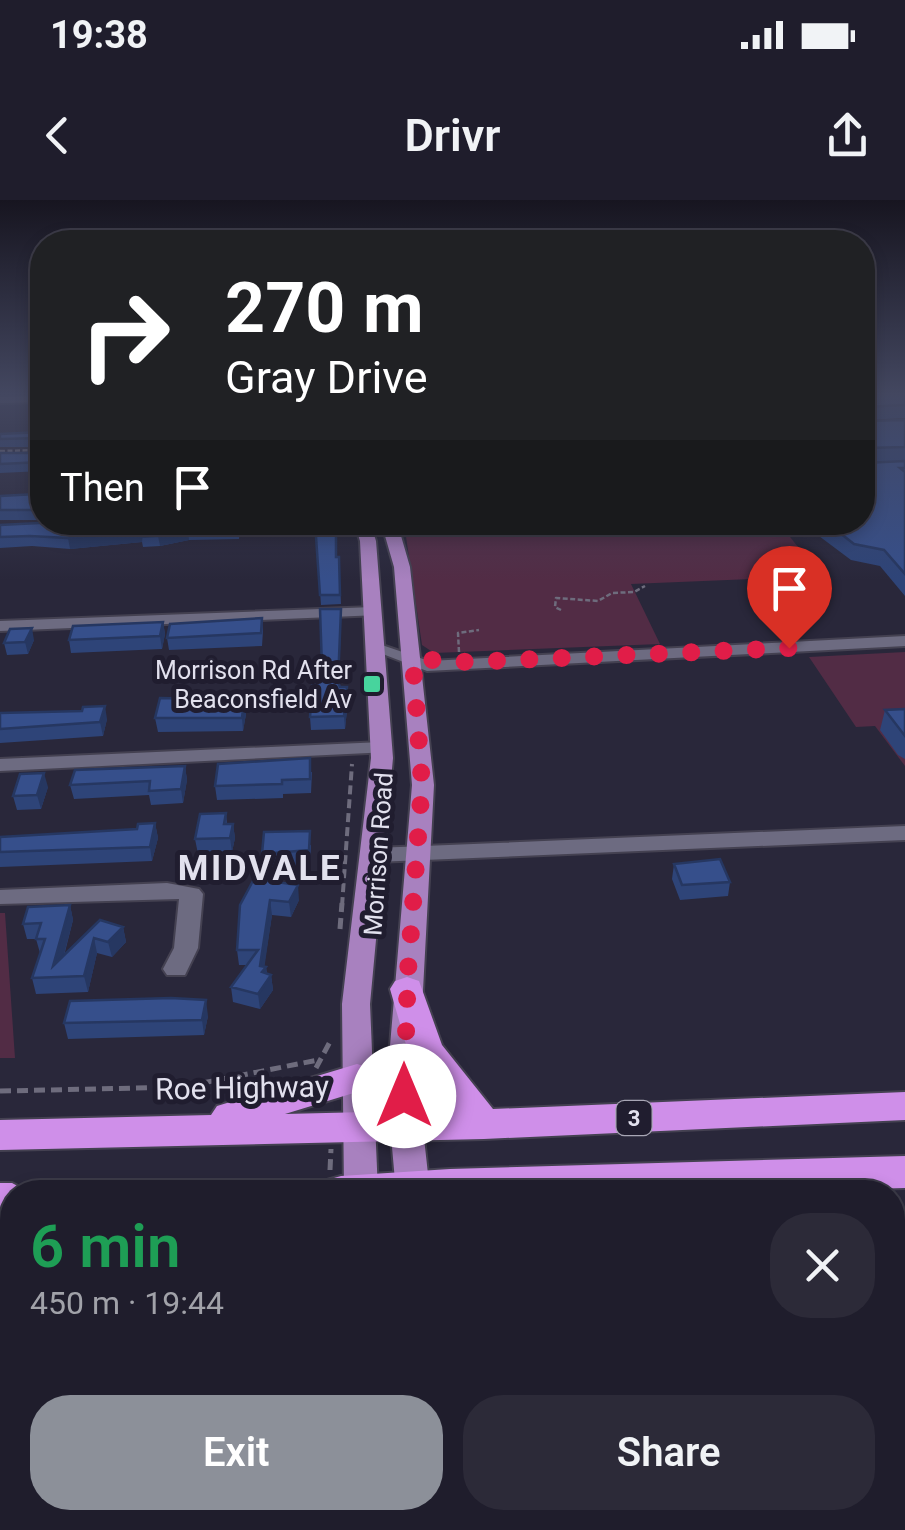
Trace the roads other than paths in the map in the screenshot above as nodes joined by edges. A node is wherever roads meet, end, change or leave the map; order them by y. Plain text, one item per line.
1 (366, 535) edge
2 (393, 535) edge
3 (373, 612) junction
4 (0, 626) edge
5 (905, 641) edge
6 (376, 648) junction
7 (413, 663) junction
8 (378, 689) junction
9 (382, 748) junction
10 (0, 765) edge
11 (905, 833) edge
12 (375, 855) junction
13 (419, 855) junction
14 (0, 897) edge
15 (176, 969) dead end
16 (407, 988) junction
17 (357, 1078) junction
18 (905, 1106) edge
19 (484, 1124) junction
20 (358, 1126) junction
21 (406, 1126) junction
22 (199, 1128) junction
23 (0, 1134) edge
24 (905, 1172) edge
25 (355, 1180) edge
26 (412, 1180) edge
27 (742, 1180) edge

1 - 3 main road, Morrison Road
2 - 7 main road, Morrison Road
3 - 4 street
3 - 6 main road, Morrison Road
5 - 7 street
6 - 7 street
6 - 8 main road, Morrison Road
7 - 8 street
7 - 13 main road, Morrison Road
8 - 9 main road, Morrison Road
9 - 10 street
9 - 12 main road, Morrison Road
11 - 13 street
12 - 13 street
12 - 17 main road, Morrison Road
13 - 16 main road, Morrison Road
14 - 15 street
16 - 19 highway
16 - 21 main road, Morrison Road
17 - 20 main road, Morrison Road
17 - 22 highway
18 - 19 highway, Roe Highway / 3
19 - 21 highway, Roe Highway / 3
20 - 21 highway, Roe Highway / 3
20 - 22 highway, Roe Highway / 3
20 - 25 main road, Morrison Road
21 - 26 main road, Morrison Road
22 - 23 highway, Roe Highway / 3
24 - 27 highway

